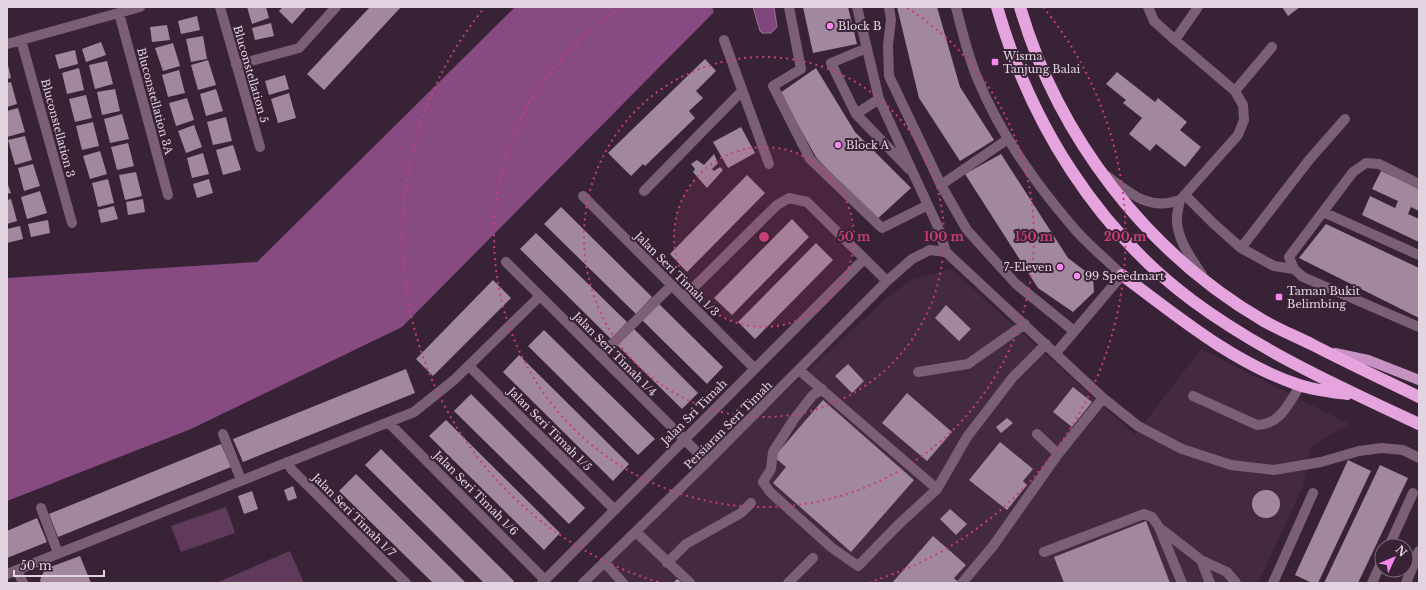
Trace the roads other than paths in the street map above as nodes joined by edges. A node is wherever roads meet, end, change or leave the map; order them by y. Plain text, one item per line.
1 (140, 7) edge
2 (220, 7) edge
3 (336, 7) edge
4 (789, 7) edge
5 (857, 7) edge
6 (889, 7) edge
7 (956, 7) edge
8 (997, 7) edge
9 (1020, 7) edge
10 (1148, 7) edge
11 (1198, 7) edge
12 (119, 13) junction
13 (21, 40) junction
14 (724, 40) dead end
15 (1175, 40) junction
16 (7, 44) edge
17 (1272, 47) dead end
18 (867, 48) junction
19 (236, 65) junction
20 (742, 91) junction
21 (1235, 91) junction
22 (879, 99) junction
23 (856, 114) junction
24 (1345, 119) dead end
25 (1008, 139) junction
26 (260, 147) dead end
27 (769, 164) dead end
28 (1096, 168) junction
29 (914, 175) junction
30 (1419, 184) edge
31 (941, 185) junction
32 (644, 191) dead end
33 (168, 196) dead end
34 (583, 196) dead end
35 (1182, 197) junction
36 (928, 205) junction
37 (1323, 212) junction
38 (72, 223) dead end
39 (1241, 248) junction
40 (946, 252) junction
41 (1419, 255) edge
42 (864, 259) junction
43 (506, 262) dead end
44 (1294, 269) junction
45 (1122, 275) junction
46 (1206, 281) junction
47 (887, 282) junction
48 (672, 285) junction
49 (540, 296) junction
50 (684, 297) junction
51 (1025, 324) junction
52 (1419, 327) edge
53 (1074, 331) junction
54 (1046, 344) junction
55 (1323, 350) junction
56 (1056, 353) junction
57 (600, 356) junction
58 (469, 366) junction
59 (754, 368) junction
60 (799, 370) junction
61 (918, 372) dead end
62 (1419, 380) edge
63 (1300, 386) junction
64 (822, 389) junction
65 (1194, 396) dead end
66 (1360, 397) junction
67 (1419, 397) edge
68 (1103, 398) junction
69 (389, 423) junction
70 (1419, 424) edge
71 (223, 434) dead end
72 (1037, 434) dead end
73 (684, 439) junction
74 (1058, 454) junction
75 (1419, 458) edge
76 (287, 462) junction
77 (707, 462) junction
78 (241, 480) junction
79 (938, 490) junction
80 (1313, 493) dead end
81 (1413, 493) dead end
82 (750, 503) dead end
83 (41, 508) dead end
84 (615, 510) junction
85 (1159, 527) junction
86 (636, 532) junction
87 (1393, 538) edge
88 (1419, 551) edge
89 (1044, 552) dead end
90 (58, 553) junction
91 (813, 558) dead end
92 (1201, 560) junction
93 (604, 562) junction
94 (667, 563) junction
95 (17, 570) junction
96 (7, 574) edge
97 (544, 582) edge
98 (23, 583) edge
99 (406, 583) edge
100 (583, 583) edge
101 (623, 583) edge
102 (690, 583) edge
103 (788, 583) edge
104 (962, 583) edge
105 (1182, 583) edge
106 (1210, 583) edge
107 (1236, 583) edge
108 (1273, 583) edge
109 (1406, 583) edge

1 - 12 street
2 - 19 street, Bluconstellation 5
3 - 19 street
4 - 36 street
5 - 18 street
6 - 31 street
7 - 25 street
8 - 66 highway
9 - 28 highway
10 - 15 street
11 - 15 street
12 - 13 street
12 - 33 street, Bluconstellation 3A
13 - 16 street
13 - 38 street, Bluconstellation 3
14 - 20 street
15 - 21 street
17 - 21 street
18 - 22 street
18 - 23 street
19 - 26 street, Bluconstellation 5
20 - 27 street
20 - 32 street
21 - 35 street
22 - 23 street
22 - 29 street
23 - 29 street
24 - 39 street
25 - 31 street
25 - 45 street
28 - 35 street
28 - 46 highway
29 - 36 street
30 - 37 street
31 - 53 street
34 - 48 street, Jalan Seri Timah 1/3
35 - 39 street
35 - 46 street
36 - 40 street
37 - 41 street
37 - 44 street
39 - 44 street
40 - 47 street, Persiaran Seri Timah
40 - 51 street
42 - 47 street
42 - 50 street
42 - 59 street, Jalan Sri Timah
43 - 49 street, Jalan Seri Timah 1/4
44 - 52 street
45 - 53 street
45 - 63 highway
46 - 55 highway
47 - 60 street, Persiaran Seri Timah
48 - 50 street, Jalan Seri Timah 1/3
48 - 57 street
49 - 57 street, Jalan Seri Timah 1/4
49 - 58 street
50 - 59 street, Jalan Seri Timah 1/3
51 - 54 street
51 - 61 street
53 - 56 street
54 - 56 street
54 - 79 street
55 - 62 main road
55 - 67 highway
56 - 68 street
57 - 73 street, Jalan Seri Timah 1/4
58 - 69 street
58 - 84 street, Jalan Seri Timah 1/5
59 - 73 street, Jalan Sri Timah
60 - 64 street
60 - 77 street, Persiaran Seri Timah
63 - 65 street
63 - 66 highway
64 - 79 street
64 - 79 street
66 - 70 highway
68 - 74 street
68 - 75 street
69 - 76 street
69 - 97 street, Jalan Seri Timah 1/6
71 - 78 street
72 - 74 street
73 - 77 street, Jalan Seri Timah 1/4
73 - 84 street, Jalan Sri Timah
74 - 104 street
76 - 78 street
76 - 99 street, Jalan Seri Timah 1/7
77 - 86 street, Persiaran Seri Timah
78 - 90 street
80 - 108 street
81 - 87 street
82 - 94 street
83 - 90 street
84 - 97 street, Jalan Sri Timah
85 - 89 street
85 - 92 street
85 - 105 street
86 - 93 street, Persiaran Seri Timah
86 - 94 street
88 - 109 street
90 - 95 street
91 - 103 street
92 - 106 street
92 - 107 street
93 - 100 street, Persiaran Seri Timah
93 - 101 street
94 - 102 street
95 - 96 street
95 - 98 street

